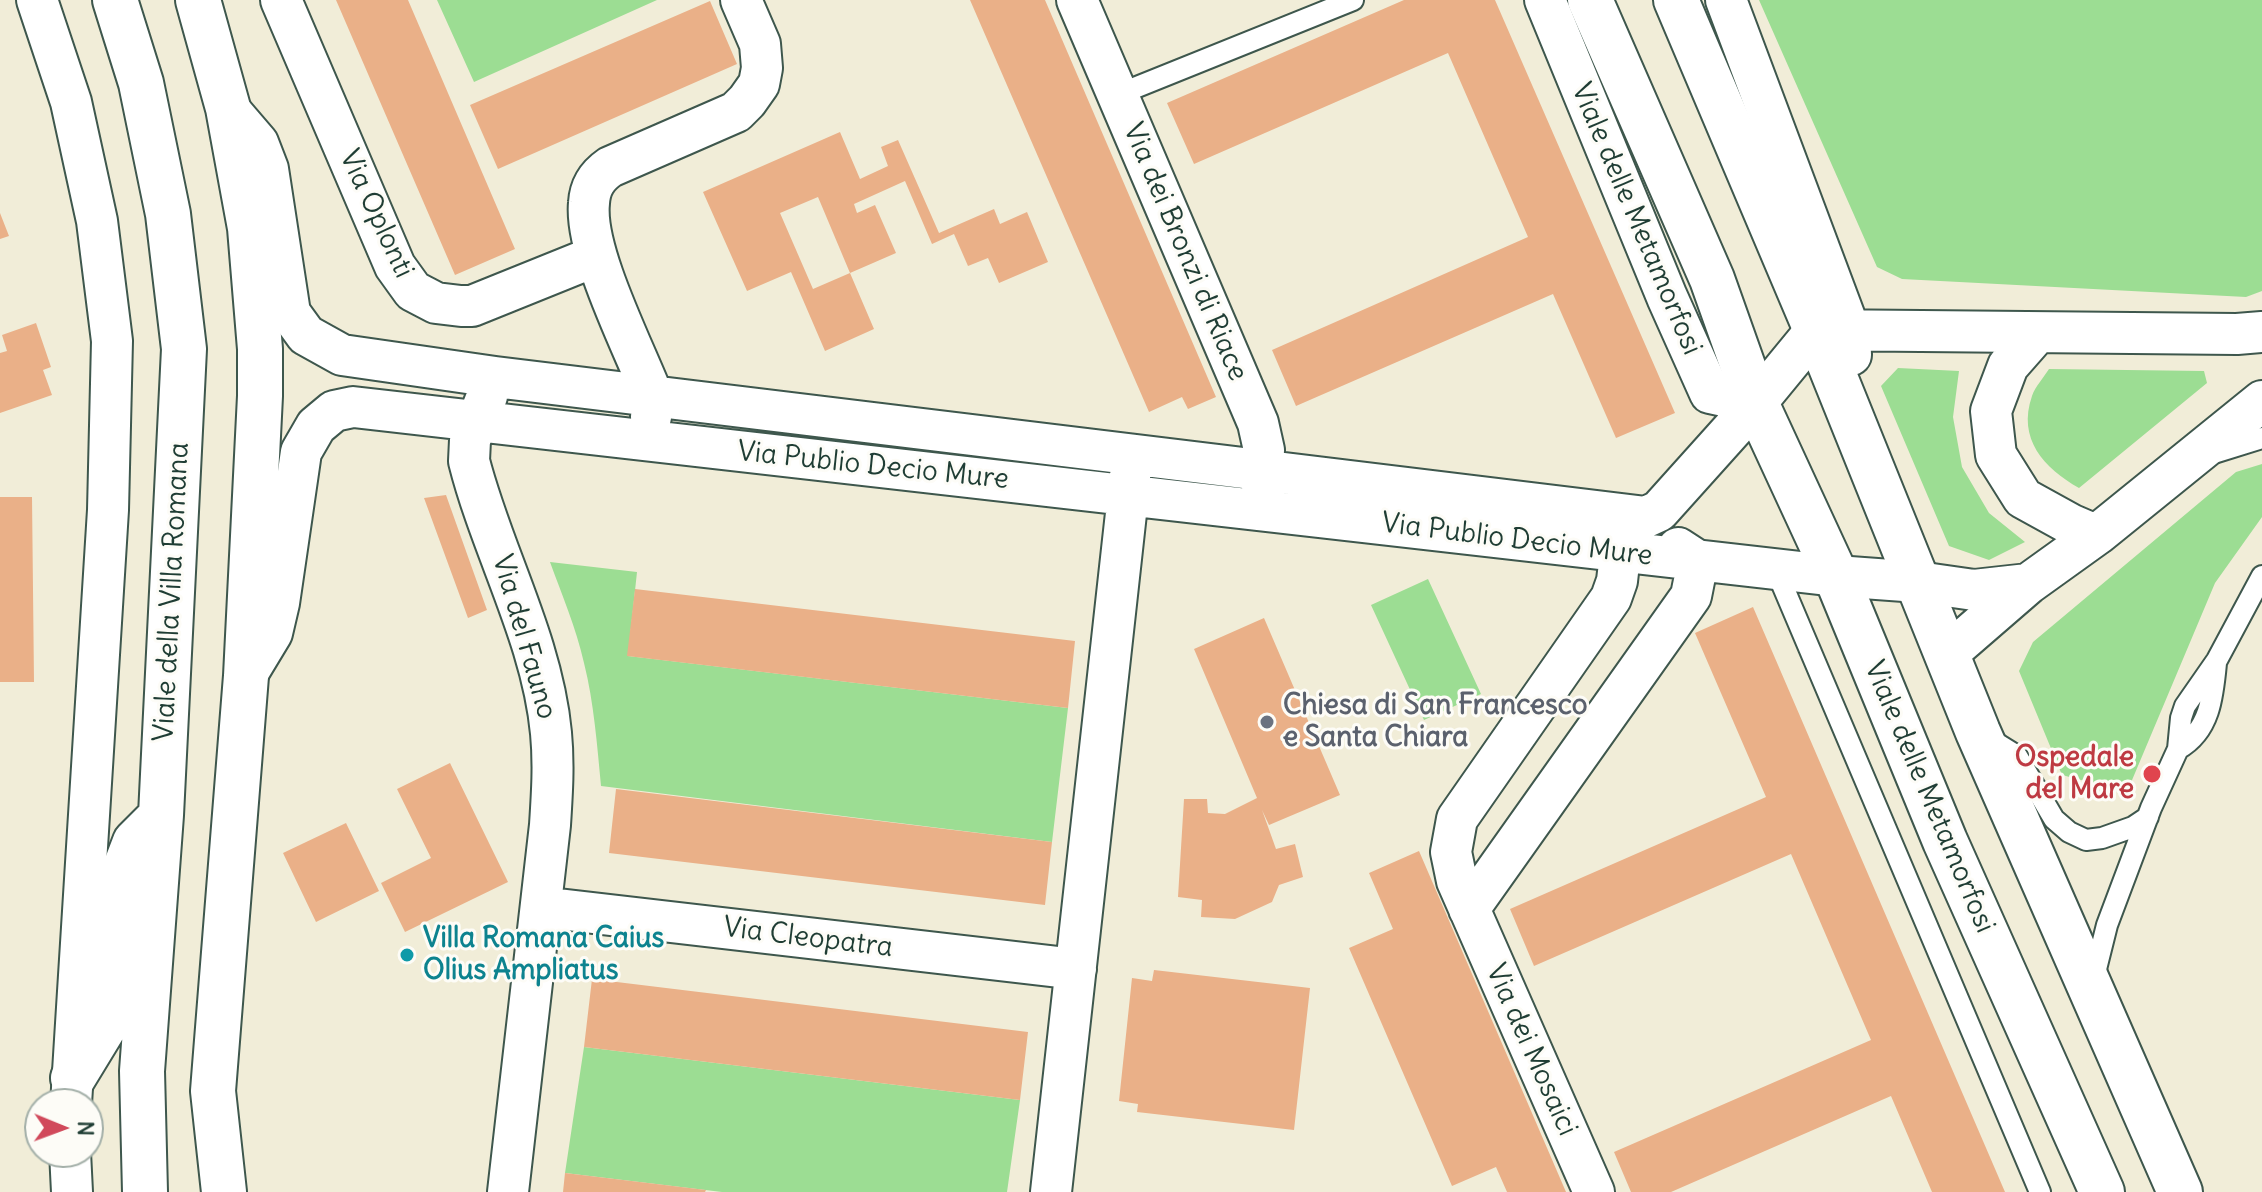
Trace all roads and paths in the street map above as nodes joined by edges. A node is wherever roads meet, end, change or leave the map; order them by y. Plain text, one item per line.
1 (37, 0) edge
2 (115, 0) edge
3 (198, 0) edge
4 (281, 0) edge
5 (741, 0) edge
6 (1077, 0) edge
7 (1353, 0) edge
8 (1545, 0) edge
9 (1590, 0) edge
10 (1676, 0) edge
11 (1726, 0) edge
12 (1117, 95) junction
13 (228, 108) junction
14 (596, 256) junction
15 (1833, 330) junction
16 (2262, 332) edge
17 (2037, 333) junction
18 (495, 377) junction
19 (653, 397) junction
20 (2262, 401) edge
21 (1756, 403) junction
22 (478, 421) junction
23 (2262, 438) edge
24 (649, 440) junction
25 (1133, 455) junction
26 (2194, 459) junction
27 (1265, 471) junction
28 (1127, 494) junction
29 (1672, 495) junction
30 (1261, 510) junction
31 (1623, 533) junction
32 (2099, 533) junction
33 (1698, 561) junction
34 (1776, 570) junction
35 (1836, 576) junction
36 (2262, 576) edge
37 (1918, 582) junction
38 (2028, 584) junction
39 (1946, 655) junction
40 (246, 676) junction
41 (1978, 732) junction
42 (161, 815) junction
43 (2148, 817) junction
44 (541, 907) junction
45 (1469, 909) junction
46 (1076, 969) junction
47 (2091, 989) junction
48 (72, 1088) edge
49 (74, 1088) edge
50 (71, 1168) edge
51 (72, 1192) edge
52 (145, 1192) edge
53 (224, 1192) edge
54 (508, 1192) edge
55 (1051, 1192) edge
56 (1594, 1192) edge
57 (2040, 1192) edge
58 (2102, 1192) edge
59 (2180, 1192) edge

1 - 48 street
2 - 42 main road, Viale della Villa Romana
3 - 13 main road
4 - 14 street, Via Oplonti
5 - 14 street
6 - 12 street, Via dei Bronzi di Riace
7 - 12 lane
8 - 21 street, Viale delle Metamorfosi
9 - 21 main road, Viale delle Metamorfosi
10 - 15 main road
11 - 15 street
12 - 27 street, Via dei Bronzi di Riace
13 - 18 street, Via Publio Decio Mure
13 - 40 main road
14 - 19 street
15 - 17 street
15 - 21 street, Via Publio Decio Mure
15 - 37 main road
16 - 17 street
17 - 32 street
18 - 19 street, Via Publio Decio Mure
18 - 22 street, Via del Fauno
19 - 24 street
19 - 25 street, Via Publio Decio Mure
20 - 26 street
21 - 29 street, Via Publio Decio Mure
21 - 35 main road, Viale delle Metamorfosi
22 - 24 street, Via Publio Decio Mure
22 - 40 street, Via Publio Decio Mure
22 - 44 street, Via del Fauno
23 - 26 lane
24 - 28 street, Via Publio Decio Mure
25 - 27 street, Via Publio Decio Mure
25 - 28 street
26 - 32 street
27 - 30 street, Via dei Bronzi di Riace
27 - 31 street, Via Publio Decio Mure
28 - 30 street, Via Publio Decio Mure
28 - 46 street
29 - 31 street, Via Publio Decio Mure
29 - 33 street, Via Publio Decio Mure
30 - 31 street, Via Publio Decio Mure
31 - 33 street, Via Publio Decio Mure
31 - 45 street, Via dei Mosaici
32 - 38 street
33 - 34 street, Via Publio Decio Mure
33 - 45 street
34 - 35 street, Via Publio Decio Mure
34 - 57 lane
35 - 37 street, Via Publio Decio Mure
35 - 58 main road, Viale delle Metamorfosi
36 - 43 lane
37 - 38 street, Via Publio Decio Mure
37 - 39 main road
38 - 39 street
39 - 41 main road
40 - 53 main road
41 - 43 lane
41 - 47 main road
42 - 49 main road
42 - 52 main road, Viale della Villa Romana
43 - 47 lane
44 - 46 street, Via Cleopatra
44 - 54 street, Via del Fauno
45 - 56 street, Via dei Mosaici
46 - 55 street
47 - 59 main road
50 - 51 street

